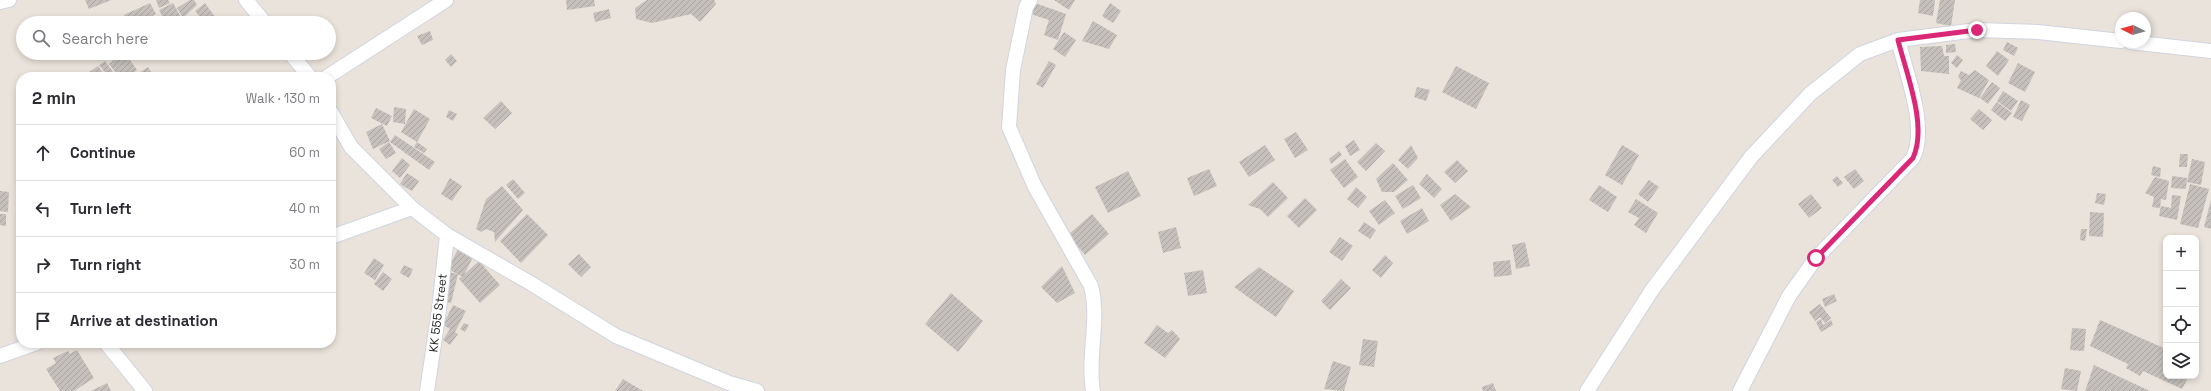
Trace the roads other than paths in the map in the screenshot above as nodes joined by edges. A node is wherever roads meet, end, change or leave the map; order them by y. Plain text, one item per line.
1 (9, 0) edge
2 (246, 0) edge
3 (446, 0) edge
4 (1030, 0) edge
5 (0, 2) edge
6 (259, 16) edge
7 (1898, 40) junction
8 (2115, 40) edge
9 (2151, 44) edge
10 (2211, 51) edge
11 (296, 60) edge
12 (306, 72) edge
13 (335, 72) edge
14 (336, 121) edge
15 (412, 208) junction
16 (336, 235) edge
17 (447, 235) junction
18 (23, 348) edge
19 (110, 348) edge
20 (0, 356) edge
21 (145, 391) edge
22 (426, 391) edge
23 (757, 391) edge
24 (1094, 391) edge
25 (1587, 391) edge
26 (1740, 391) edge

1 - 5 street
2 - 6 street
3 - 13 street
4 - 24 street
7 - 8 street
7 - 25 street
7 - 26 street
9 - 10 street
11 - 12 street
14 - 15 street
15 - 16 street
15 - 17 street
17 - 22 street, KK 555 Street
17 - 23 street
18 - 20 street
19 - 21 street

